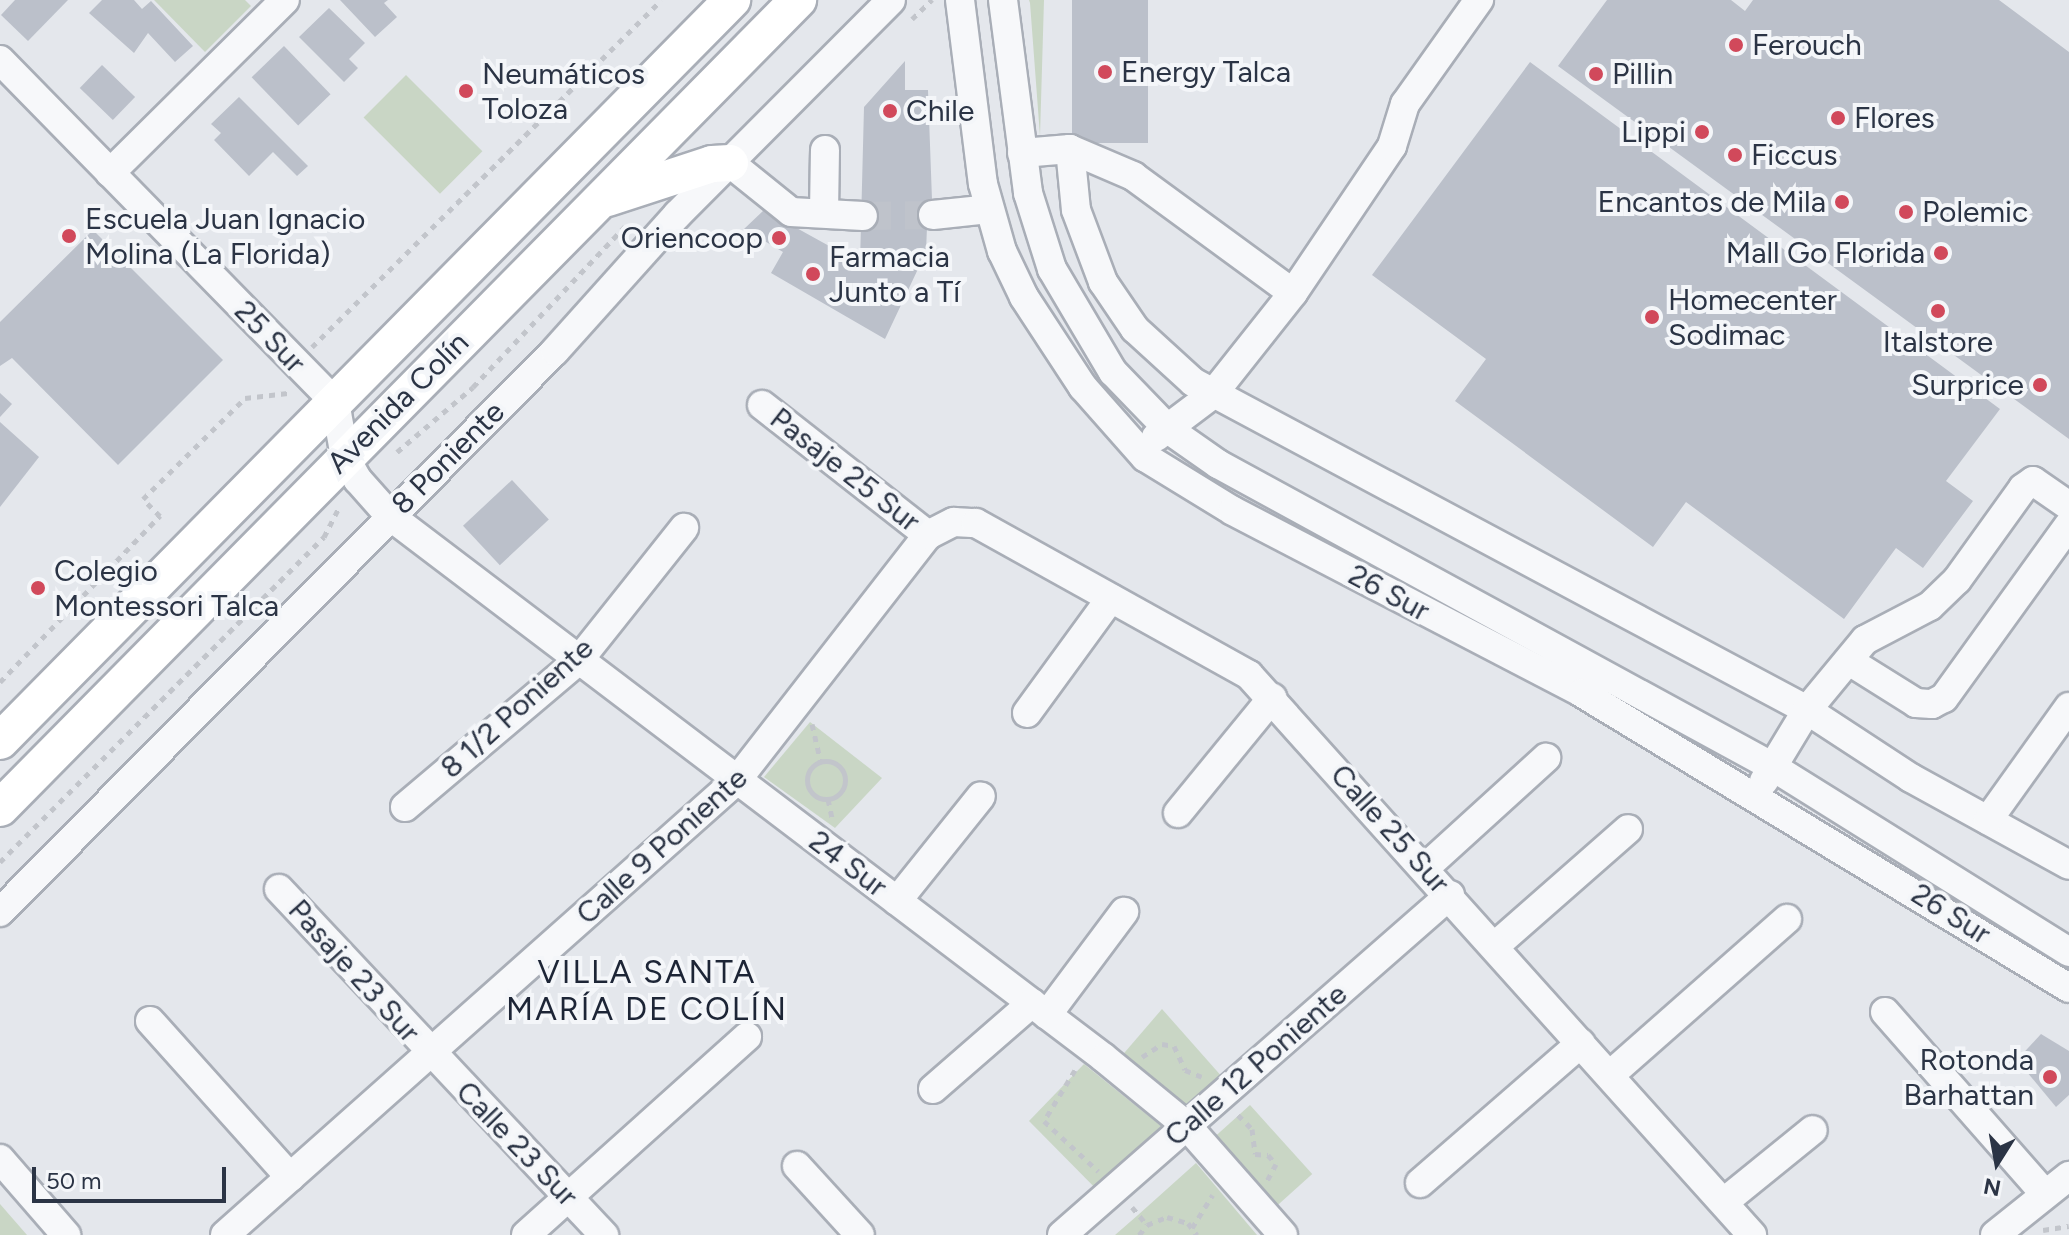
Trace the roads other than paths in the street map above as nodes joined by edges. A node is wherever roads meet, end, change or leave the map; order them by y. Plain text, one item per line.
1 (285, 0) edge
2 (732, 0) edge
3 (798, 0) edge
4 (891, 0) edge
5 (960, 0) edge
6 (1003, 0) edge
7 (1472, 3) edge
8 (0, 60) edge
9 (1070, 149) junction
10 (825, 150) dead end
11 (1022, 153) junction
12 (730, 163) junction
13 (110, 173) junction
14 (596, 205) junction
15 (989, 209) junction
16 (824, 213) junction
17 (933, 215) tunnel mouth
18 (863, 216) tunnel mouth
19 (1293, 293) junction
20 (1213, 394) junction
21 (335, 402) junction
22 (762, 405) dead end
23 (1168, 429) junction
24 (1119, 431) junction
25 (345, 457) junction
26 (2069, 506) edge
27 (390, 516) junction
28 (954, 522) joint
29 (2069, 525) edge
30 (684, 528) dead end
31 (928, 535) junction
32 (1111, 598) junction
33 (579, 660) junction
34 (1849, 661) junction
35 (1272, 698) junction
36 (2069, 707) edge
37 (1807, 710) junction
38 (1027, 713) dead end
39 (0, 741) edge
40 (1546, 758) dead end
41 (1773, 767) junction
42 (737, 780) junction
43 (1755, 795) junction
44 (981, 796) dead end
45 (405, 807) dead end
46 (0, 808) edge
47 (1178, 813) dead end
48 (1988, 820) junction
49 (1628, 829) dead end
50 (2069, 865) edge
51 (1425, 868) junction
52 (279, 889) dead end
53 (1450, 895) junction
54 (897, 901) junction
55 (0, 912) edge
56 (1124, 912) dead end
57 (1787, 919) dead end
58 (1495, 946) junction
59 (2069, 952) edge
60 (2069, 988) edge
61 (1039, 1009) junction
62 (1885, 1012) dead end
63 (150, 1021) dead end
64 (747, 1037) dead end
65 (1581, 1043) junction
66 (429, 1054) junction
67 (1610, 1075) junction
68 (933, 1089) dead end
69 (1187, 1126) junction
70 (1813, 1130) dead end
71 (0, 1159) edge
72 (797, 1166) dead end
73 (2069, 1176) edge
74 (290, 1177) junction
75 (1420, 1183) dead end
76 (2043, 1192) junction
77 (569, 1197) junction
78 (1724, 1202) junction
79 (66, 1235) edge
80 (225, 1235) edge
81 (526, 1235) edge
82 (604, 1235) edge
83 (860, 1235) edge
84 (1062, 1235) edge
85 (1283, 1235) edge
86 (1752, 1235) edge
87 (1995, 1235) edge

1 - 13 street
2 - 21 main road, Avenida Colín
3 - 14 main road, Avenida Colín
4 - 12 street, 8 Poniente
5 - 15 street, 26 Sur
6 - 11 street, 26 Sur
7 - 19 street
8 - 13 street, 25 Sur
9 - 11 street
9 - 19 street
9 - 20 street
10 - 16 street
11 - 23 street, 26 Sur
12 - 14 main road
12 - 16 street
12 - 27 street, 8 Poniente
13 - 21 street, 25 Sur
14 - 25 main road, Avenida Colín
15 - 17 street
15 - 24 street, 26 Sur
16 - 18 street
19 - 20 street
20 - 23 street
20 - 37 street
21 - 25 street
21 - 39 main road, Avenida Colín
22 - 31 street, Pasaje 25 Sur
23 - 24 street
23 - 41 street, 26 Sur
24 - 43 street, 26 Sur
25 - 27 street, 24 Sur
25 - 46 main road, Avenida Colín
26 - 34 street
27 - 33 street, 24 Sur
27 - 55 street, 8 Poniente
28 - 31 street, Calle 9 Poniente
28 - 32 street, Calle 25 Sur
29 - 34 street
30 - 33 street, 8 1/2 Poniente
31 - 42 street, Calle 9 Poniente
32 - 35 street, Calle 25 Sur
32 - 38 street
33 - 42 street, 24 Sur
33 - 45 street, 8 1/2 Poniente
34 - 37 street
35 - 47 street
35 - 51 street, Calle 25 Sur
36 - 48 street
37 - 41 street
37 - 48 street
40 - 51 street
41 - 43 street
41 - 59 street, 26 Sur
42 - 54 street, 24 Sur
42 - 66 street, Calle 9 Poniente
43 - 60 street, 26 Sur
44 - 54 street
48 - 50 street
49 - 58 street
51 - 53 street, Calle 25 Sur
52 - 66 street, Pasaje 23 Sur
53 - 58 street, Calle 25 Sur
53 - 69 street, Calle 12 Poniente
54 - 61 street, 24 Sur
56 - 61 street
57 - 67 street
58 - 65 street, Calle 25 Sur
61 - 68 street
61 - 69 street, 24 Sur
62 - 76 street
63 - 74 street
64 - 77 street
65 - 67 street, Calle 25 Sur
65 - 75 street
66 - 74 street, Calle 9 Poniente
66 - 77 street, Calle 23 Sur
67 - 78 street, Calle 25 Sur
69 - 84 street, Calle 12 Poniente
69 - 85 street, 24 Sur
70 - 78 street
71 - 79 street
72 - 83 street
73 - 76 street
74 - 80 street, Calle 9 Poniente
76 - 87 street
77 - 81 street
77 - 82 street, Calle 23 Sur
78 - 86 street, Calle 25 Sur

